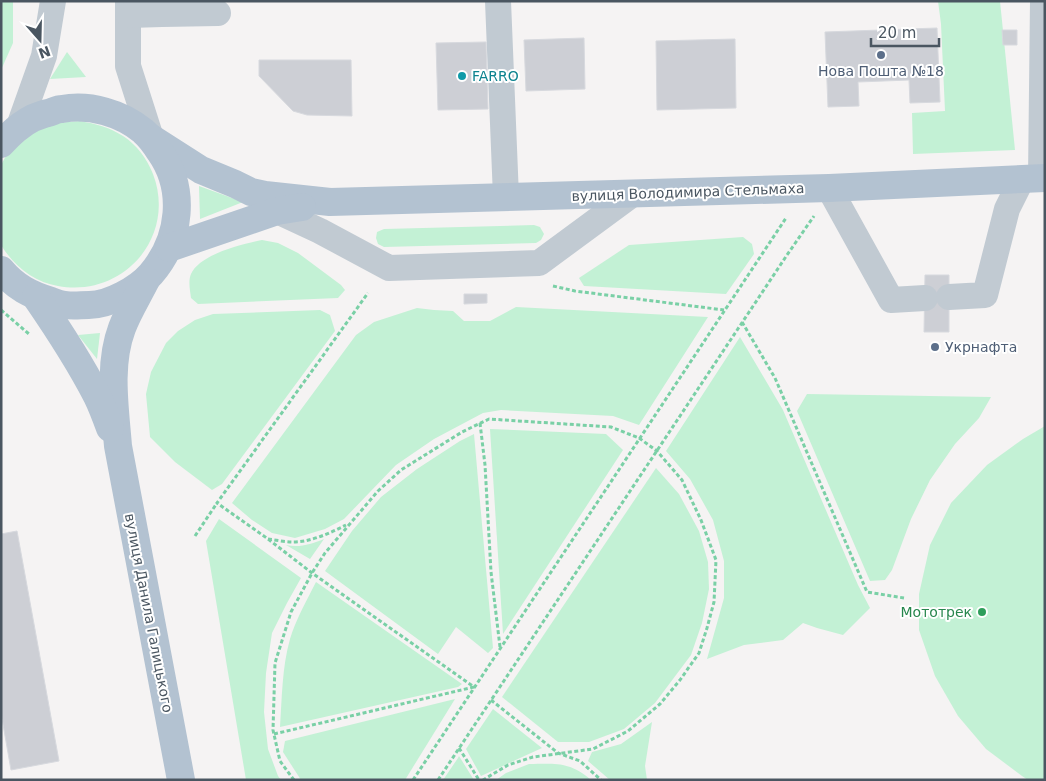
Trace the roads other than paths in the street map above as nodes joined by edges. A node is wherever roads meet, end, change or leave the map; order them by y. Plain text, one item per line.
1 (53, 1) edge
2 (498, 1) edge
3 (1043, 1) edge
4 (129, 8) edge
5 (218, 13) dead end
6 (1043, 84) edge
7 (9, 136) edge
8 (151, 138) junction
9 (1036, 178) edge
10 (829, 188) junction
11 (634, 193) junction
12 (506, 197) junction
13 (330, 202) junction
14 (277, 211) junction
15 (169, 248) junction
16 (3, 275) edge
17 (146, 280) junction
18 (36, 297) junction
19 (118, 446) junction
20 (181, 780) edge

1 - 7 street
2 - 12 street
3 - 6 street
4 - 5 street
4 - 8 street
6 - 9 street
7 - 8 main road, вулиця Володимира Стельмаха
8 - 13 main road, вулиця Володимира Стельмаха
8 - 15 main road
9 - 10 main road, вулиця Володимира Стельмаха
9 - 10 street
10 - 11 main road, вулиця Володимира Стельмаха
11 - 12 main road, вулиця Володимира Стельмаха
11 - 14 street
12 - 13 main road, вулиця Володимира Стельмаха
13 - 14 main road, вулиця Володимира Стельмаха
14 - 15 main road, вулиця Володимира Стельмаха
15 - 17 main road
16 - 18 main road
17 - 18 main road
17 - 19 main road, вулиця Данила Галицького
18 - 19 main road, вулиця Данила Галицького
19 - 20 main road, вулиця Данила Галицького

